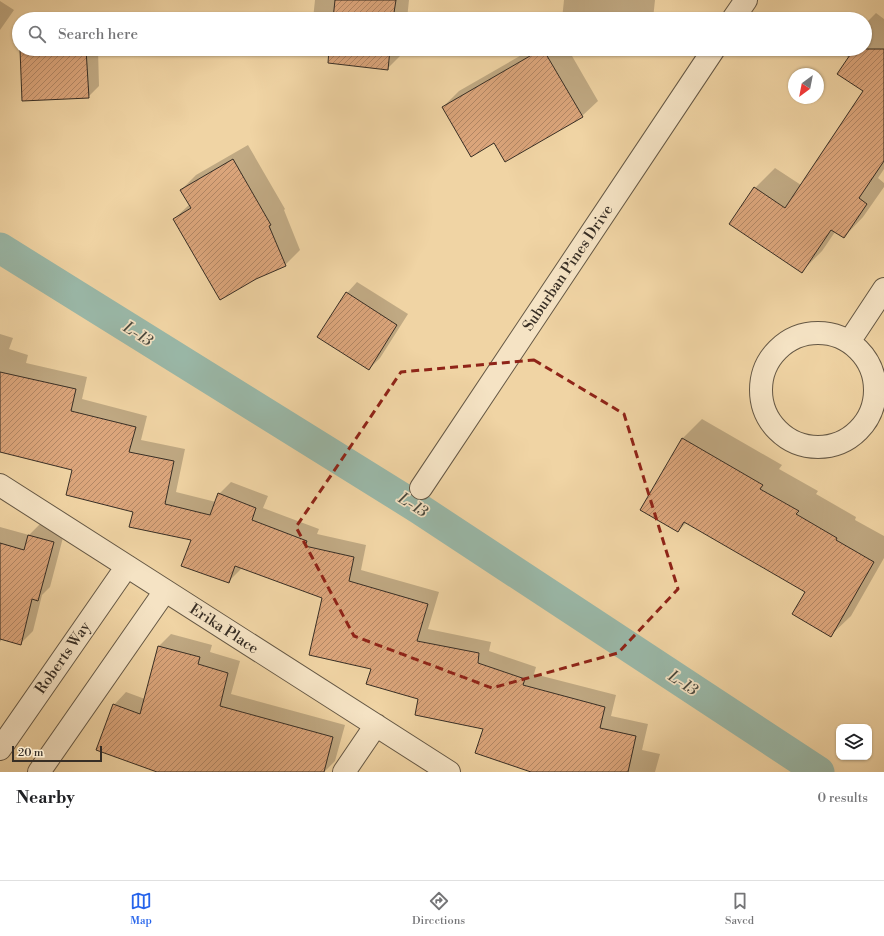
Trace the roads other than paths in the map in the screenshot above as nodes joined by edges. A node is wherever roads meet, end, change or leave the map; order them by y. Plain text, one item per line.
1 (746, 0) edge
2 (738, 12) edge
3 (709, 56) edge
4 (884, 290) edge
5 (850, 342) junction
6 (0, 485) edge
7 (421, 488) dead end
8 (127, 566) junction
9 (165, 591) junction
10 (376, 725) junction
11 (0, 749) edge
12 (39, 772) edge
13 (344, 772) edge
14 (448, 772) edge

1 - 2 street
3 - 7 street, Suburban Pines Drive
4 - 5 street
5 - 5 street
6 - 8 street, Erika Place
8 - 9 street, Erika Place
8 - 11 street, Roberts Way
9 - 10 street, Erika Place
9 - 12 street
10 - 13 street
10 - 14 street, Erika Place

